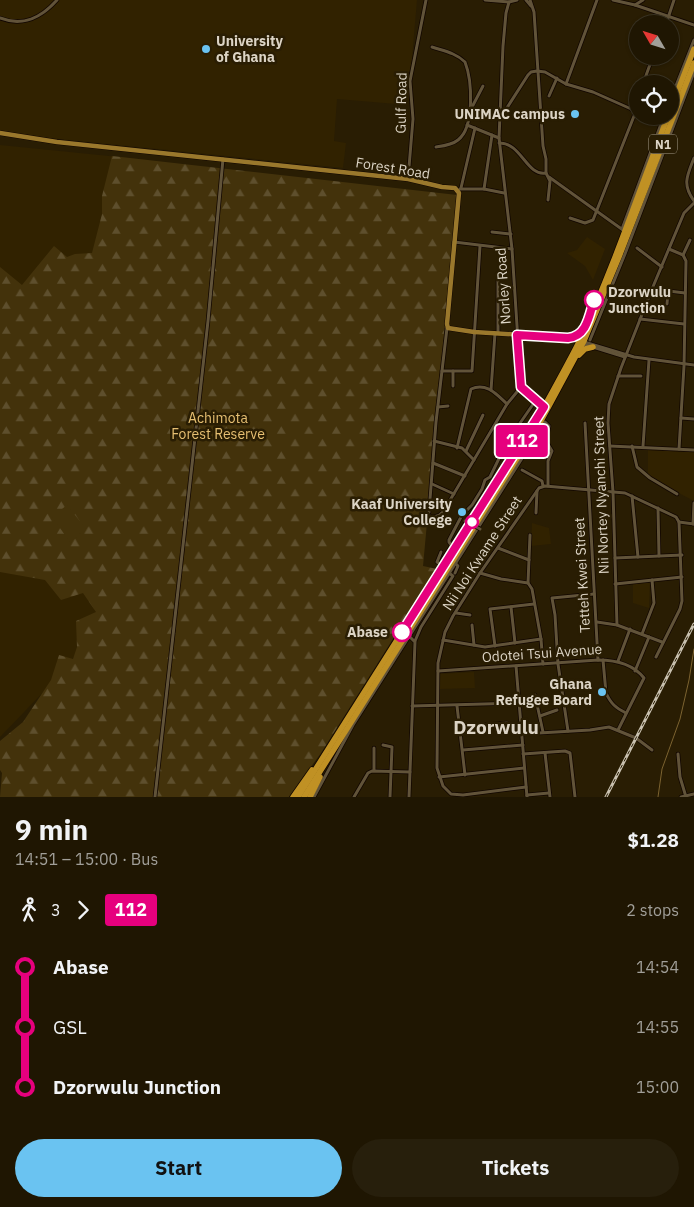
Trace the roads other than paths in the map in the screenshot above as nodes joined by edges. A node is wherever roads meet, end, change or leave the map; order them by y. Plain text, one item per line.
1 (57, 0) edge
2 (426, 0) edge
3 (485, 0) edge
4 (517, 0) edge
5 (526, 0) edge
6 (530, 0) edge
7 (597, 0) edge
8 (613, 0) edge
9 (643, 0) edge
10 (674, 0) edge
11 (500, 1) edge
12 (509, 2) junction
13 (635, 5) junction
14 (531, 7) junction
15 (666, 15) edge
16 (669, 15) edge
17 (0, 18) edge
18 (679, 20) edge
19 (694, 25) edge
20 (694, 40) edge
21 (432, 47) dead end
22 (694, 49) edge
23 (694, 63) edge
24 (537, 71) junction
25 (694, 72) edge
26 (557, 78) junction
27 (681, 79) junction
28 (679, 83) edge
29 (566, 84) junction
30 (679, 85) edge
31 (483, 86) dead end
32 (549, 96) dead end
33 (629, 108) edge
34 (470, 109) junction
35 (500, 120) junction
36 (467, 125) junction
37 (630, 125) edge
38 (662, 125) edge
39 (475, 128) junction
40 (0, 134) edge
41 (492, 135) junction
42 (499, 138) junction
43 (499, 143) junction
44 (436, 147) dead end
45 (694, 158) edge
46 (223, 159) junction
47 (547, 175) junction
48 (408, 179) junction
49 (460, 189) junction
50 (484, 189) junction
51 (504, 193) junction
52 (548, 200) dead end
53 (694, 202) edge
54 (596, 211) junction
55 (570, 218) dead end
56 (623, 230) junction
57 (492, 232) dead end
58 (510, 234) junction
59 (690, 240) dead end
60 (454, 242) junction
61 (480, 246) junction
62 (637, 248) dead end
63 (512, 249) junction
64 (669, 249) junction
65 (683, 255) junction
66 (662, 267) junction
67 (498, 273) dead end
68 (652, 289) junction
69 (668, 291) junction
70 (685, 293) junction
71 (667, 304) dead end
72 (640, 319) junction
73 (684, 324) junction
74 (447, 327) junction
75 (587, 328) junction
76 (474, 332) junction
77 (496, 332) junction
78 (517, 335) junction
79 (569, 340) junction
80 (586, 343) junction
81 (574, 352) junction
82 (626, 355) junction
83 (574, 360) junction
84 (649, 360) junction
85 (683, 364) junction
86 (694, 365) edge
87 (442, 371) junction
88 (454, 371) junction
89 (618, 376) junction
90 (641, 376) dead end
91 (453, 386) dead end
92 (521, 387) junction
93 (491, 390) junction
94 (536, 400) junction
95 (507, 404) junction
96 (448, 406) dead end
97 (438, 407) junction
98 (544, 407) junction
99 (483, 415) dead end
100 (681, 418) junction
101 (694, 419) edge
102 (585, 423) dead end
103 (434, 441) junction
104 (610, 446) junction
105 (632, 446) junction
106 (643, 446) junction
107 (457, 448) junction
108 (679, 449) junction
109 (694, 450) edge
110 (466, 451) junction
111 (474, 460) junction
112 (433, 463) junction
113 (522, 470) dead end
114 (464, 476) junction
115 (432, 484) junction
116 (543, 486) junction
117 (548, 486) junction
118 (589, 489) junction
119 (537, 490) junction
120 (613, 492) junction
121 (454, 494) junction
122 (677, 494) dead end
123 (632, 496) junction
124 (694, 503) edge
125 (475, 508) junction
126 (658, 508) junction
127 (536, 513) dead end
128 (465, 521) dead end
129 (679, 522) junction
130 (693, 524) edge
131 (480, 529) dead end
132 (530, 535) dead end
133 (452, 546) junction
134 (498, 548) junction
135 (441, 552) dead end
136 (682, 555) junction
137 (659, 556) junction
138 (638, 557) junction
139 (615, 558) junction
140 (530, 560) junction
141 (455, 563) junction
142 (480, 572) junction
143 (455, 573) dead end
144 (682, 577) junction
145 (652, 580) junction
146 (528, 583) junction
147 (614, 584) junction
148 (442, 590) junction
149 (594, 594) junction
150 (534, 604) junction
151 (511, 607) junction
152 (455, 613) junction
153 (470, 614) dead end
154 (596, 622) junction
155 (472, 625) dead end
156 (617, 625) junction
157 (630, 629) junction
158 (642, 634) junction
159 (408, 635) junction
160 (649, 637) junction
161 (541, 639) junction
162 (443, 640) junction
163 (414, 641) junction
164 (662, 642) junction
165 (515, 643) junction
166 (474, 645) junction
167 (495, 646) junction
168 (656, 657) dead end
169 (601, 660) junction
170 (618, 661) junction
171 (543, 664) junction
172 (558, 664) junction
173 (516, 666) junction
174 (438, 671) junction
175 (635, 671) junction
176 (535, 695) dead end
177 (519, 704) junction
178 (412, 706) junction
179 (436, 706) junction
180 (458, 706) junction
181 (557, 710) dead end
182 (626, 713) junction
183 (540, 716) junction
184 (507, 723) dead end
185 (460, 727) junction
186 (618, 730) junction
187 (568, 731) junction
188 (543, 732) junction
189 (522, 734) junction
190 (383, 745) dead end
191 (523, 745) junction
192 (374, 748) dead end
193 (463, 750) junction
194 (652, 750) dead end
195 (326, 753) junction
196 (545, 753) junction
197 (523, 754) junction
198 (678, 754) dead end
199 (326, 761) junction
200 (524, 768) junction
201 (374, 770) junction
202 (390, 771) junction
203 (410, 772) junction
204 (465, 775) junction
205 (439, 777) junction
206 (526, 787) junction
207 (502, 791) junction
208 (694, 794) edge
209 (550, 795) edge
210 (454, 796) edge
211 (463, 796) edge
212 (527, 796) edge
213 (686, 796) edge
214 (156, 797) edge
215 (293, 797) edge
216 (298, 797) edge
217 (304, 797) edge
218 (310, 797) edge
219 (314, 797) edge
220 (354, 797) edge
221 (390, 797) edge
222 (409, 797) edge
223 (501, 797) edge
224 (575, 797) edge
225 (681, 797) edge

1 - 17 street
2 - 48 street, Gulf Road
3 - 11 street
4 - 12 street
5 - 14 street
6 - 14 street
7 - 29 street
8 - 13 street
9 - 13 street
10 - 16 street
11 - 12 street
12 - 35 street, Norley Road
13 - 15 street
14 - 24 street
18 - 19 street
20 - 27 street
21 - 34 street
22 - 27 highway
23 - 75 highway, N1
24 - 26 street
24 - 35 street
24 - 47 street
25 - 80 street
26 - 29 street
26 - 32 street
27 - 28 street
27 - 30 highway
29 - 33 street
31 - 34 street
34 - 36 street
35 - 42 street, Norley Road
36 - 39 street
36 - 44 street
37 - 54 street
38 - 56 highway, N1
39 - 41 street
39 - 49 street
40 - 46 main road, Forest Road
41 - 42 street
41 - 50 street
42 - 43 street, Norley Road
43 - 47 street
43 - 51 street, Norley Road
45 - 53 street
46 - 48 main road, Forest Road
46 - 214 street
47 - 52 street
47 - 54 street
48 - 49 main road, Forest Road
49 - 50 street
49 - 60 main road
50 - 51 street
51 - 58 street, Norley Road
53 - 64 street, Nii Nortey Nyanchi Street
54 - 55 street
54 - 56 street
56 - 75 highway, N1
57 - 58 street
58 - 63 street, Norley Road
59 - 65 street
60 - 61 street
60 - 74 main road
61 - 63 street
61 - 76 street
62 - 66 street
63 - 78 street, Norley Road
64 - 65 street
64 - 66 street, Nii Nortey Nyanchi Street
65 - 70 street
66 - 68 street, Nii Nortey Nyanchi Street
67 - 77 street
68 - 69 street
68 - 72 street, Nii Nortey Nyanchi Street
69 - 70 street
69 - 71 street
70 - 73 street
72 - 73 street
72 - 82 street, Nii Nortey Nyanchi Street
73 - 85 street
74 - 76 main road
74 - 87 street
75 - 79 highway
75 - 80 highway
76 - 77 main road
76 - 88 street
77 - 78 main road
77 - 93 street
78 - 79 main road
78 - 92 street, Norley Road
79 - 80 main road
79 - 81 highway
80 - 81 highway
80 - 82 street
80 - 83 highway
80 - 83 highway
81 - 98 highway
82 - 84 street
82 - 89 street, Nii Nortey Nyanchi Street
83 - 159 highway
84 - 85 street
84 - 106 street
85 - 86 street
85 - 100 street
87 - 88 street
87 - 97 street
88 - 91 street
89 - 90 street
89 - 104 street, Nii Nortey Nyanchi Street
92 - 94 street
92 - 95 street
93 - 95 street
93 - 107 street
94 - 98 street
94 - 125 street
95 - 111 street
96 - 97 street
97 - 103 street
98 - 125 highway
99 - 110 street
100 - 101 street
100 - 108 street
102 - 118 street, Tetteh Kwei Street
103 - 107 street
103 - 112 street
104 - 105 street
104 - 120 street, Nii Nortey Nyanchi Street
105 - 106 street
105 - 122 street
106 - 108 street
107 - 110 street
108 - 109 street
110 - 111 street
111 - 114 street
112 - 114 street
112 - 115 street
113 - 116 street
114 - 121 street
115 - 121 street
115 - 121 street
116 - 117 street
116 - 119 street, Nii Noi Kwame Street
117 - 118 street
117 - 141 street
118 - 120 street
118 - 149 street, Tetteh Kwei Street
119 - 127 street
119 - 134 street, Nii Noi Kwame Street
120 - 123 street
120 - 139 street, Nii Nortey Nyanchi Street
123 - 126 street
123 - 138 street
124 - 130 street
125 - 133 street
125 - 133 street
125 - 195 highway
126 - 129 street
126 - 137 street
128 - 131 street, bridge
129 - 130 street
129 - 136 street
132 - 140 street
133 - 135 street
134 - 140 street
134 - 142 street, Nii Noi Kwame Street
136 - 137 street
136 - 144 street
137 - 138 street
138 - 139 street
139 - 147 street, Nii Nortey Nyanchi Street
140 - 146 street
141 - 143 street
141 - 148 street
142 - 146 street
142 - 152 street, Nii Noi Kwame Street
144 - 145 street
144 - 164 street
145 - 147 street
145 - 158 street
146 - 150 street
147 - 156 street, Nii Nortey Nyanchi Street
148 - 159 street
148 - 163 street
149 - 154 street, Tetteh Kwei Street
149 - 172 street
150 - 151 street
150 - 161 street
151 - 165 street
151 - 167 street
152 - 153 street
152 - 162 street, Nii Noi Kwame Street
154 - 156 street
154 - 169 street, Tetteh Kwei Street
155 - 166 street
156 - 157 street
157 - 158 street
157 - 170 street
158 - 160 street
159 - 163 street
159 - 199 highway
159 - 219 street
160 - 164 street
160 - 175 street
161 - 165 street
161 - 171 street
162 - 166 street
162 - 174 street, Nii Noi Kwame Street
163 - 178 street
164 - 168 street
165 - 167 street
166 - 167 street
169 - 170 street, Odotei Tsui Avenue
169 - 172 street, Odotei Tsui Avenue
169 - 182 street, Tetteh Kwei Street
170 - 175 street, Odotei Tsui Avenue
171 - 172 street, Odotei Tsui Avenue
171 - 173 street, Odotei Tsui Avenue
172 - 187 street
173 - 174 street, Odotei Tsui Avenue
173 - 177 street
174 - 179 street, Nii Noi Kwame Street
175 - 182 street
176 - 183 street
177 - 180 street
177 - 189 street
178 - 179 street
178 - 203 street
179 - 180 street
179 - 205 street, Nii Noi Kwame Street
180 - 185 street
181 - 183 street
182 - 186 street
183 - 188 street
184 - 185 street
185 - 193 street
186 - 187 street
186 - 194 street
187 - 188 street
188 - 189 street
189 - 191 street
190 - 202 street
191 - 193 street
191 - 197 street
192 - 201 street
193 - 204 street
195 - 215 highway
195 - 216 highway
196 - 197 street
196 - 209 street
196 - 224 street
197 - 200 street
198 - 213 street
199 - 217 highway
199 - 218 highway
200 - 204 street
200 - 206 street
201 - 202 street
201 - 220 street
202 - 203 street
202 - 221 street
203 - 222 street
204 - 205 street
205 - 210 street
206 - 207 street
206 - 212 street
207 - 211 street
207 - 223 street
208 - 213 street
209 - 212 street
210 - 211 street
213 - 225 street

